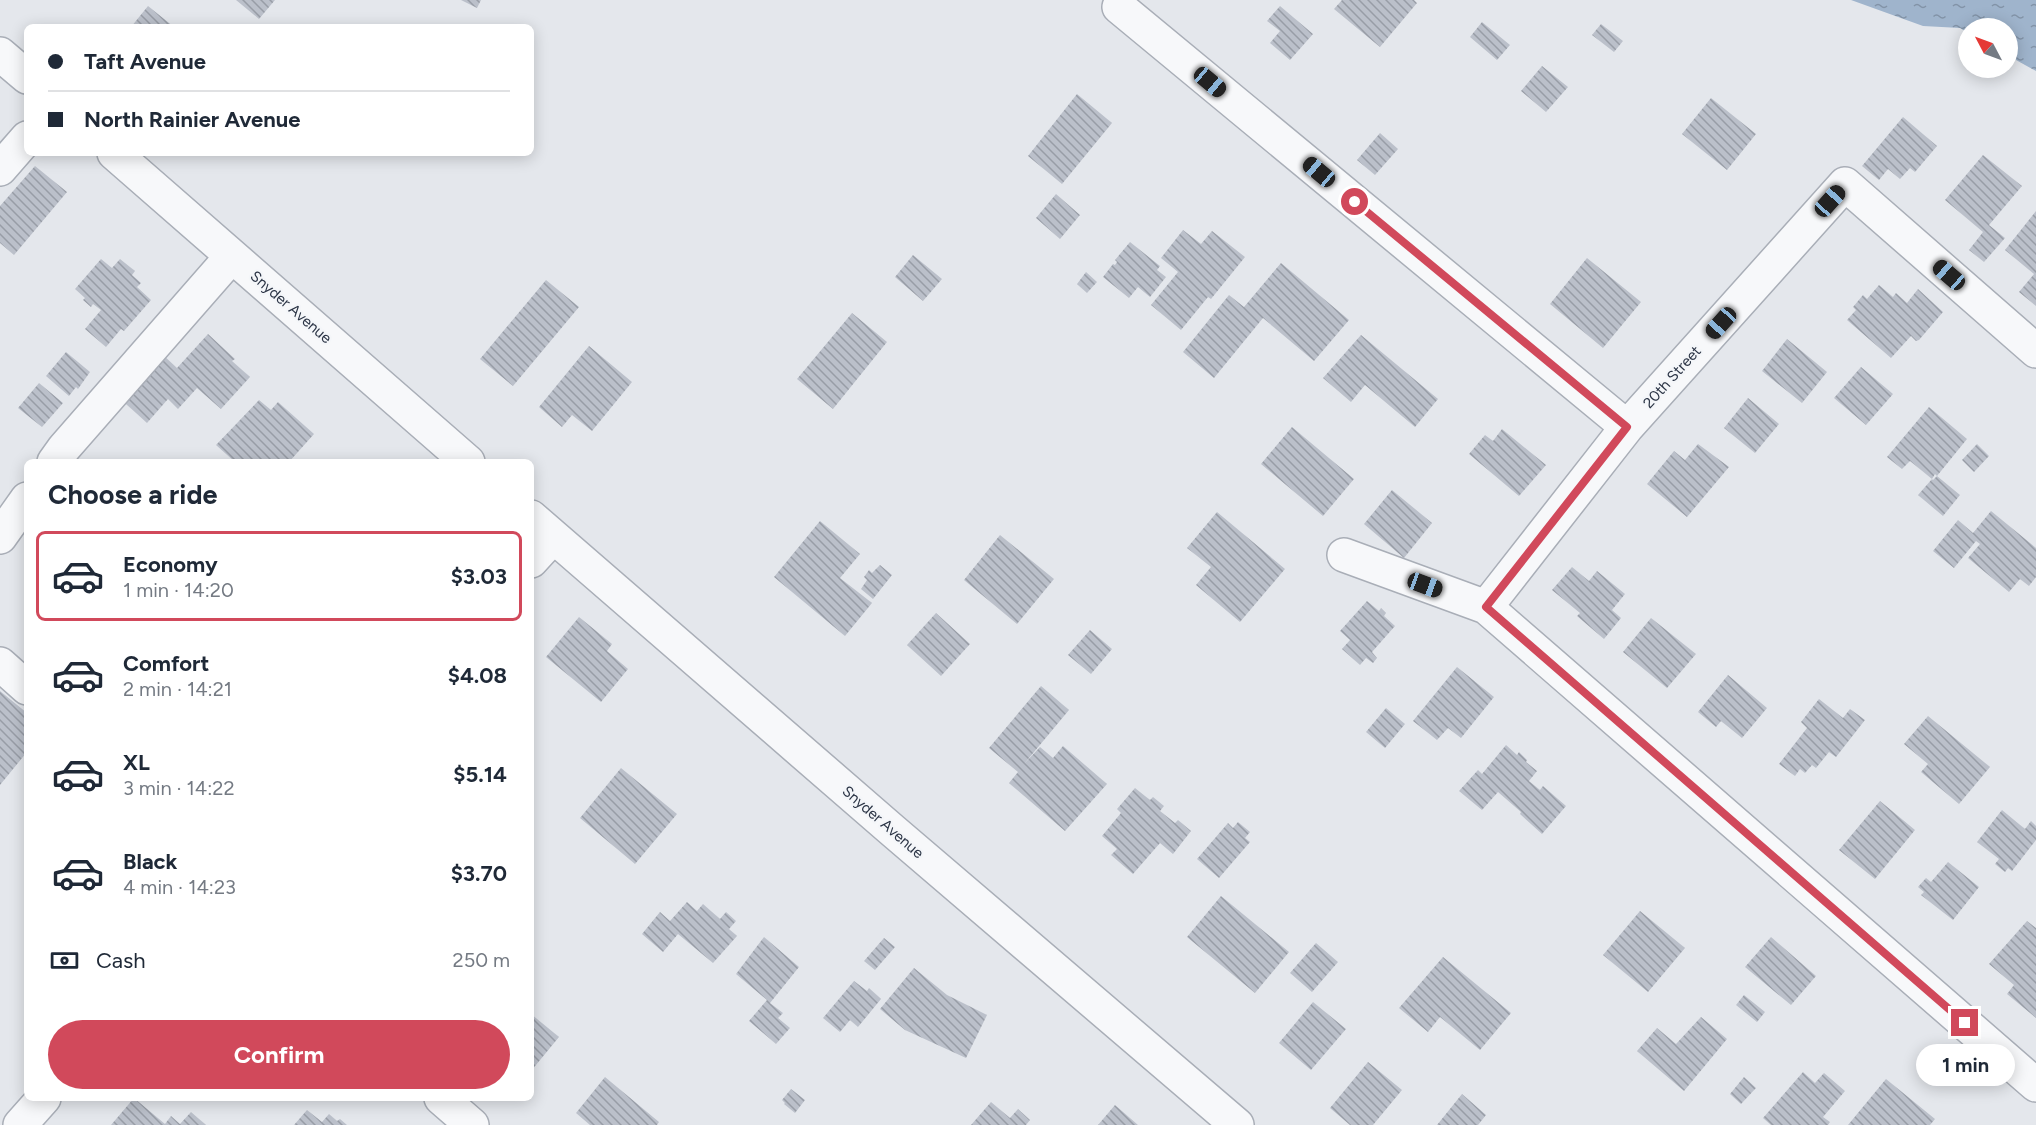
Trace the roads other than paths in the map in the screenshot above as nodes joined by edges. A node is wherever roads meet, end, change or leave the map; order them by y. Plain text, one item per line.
1 (1119, 7) dead end
2 (0, 54) edge
3 (24, 74) edge
4 (24, 141) edge
5 (117, 156) edge
6 (0, 169) edge
7 (232, 256) junction
8 (2036, 351) edge
9 (1627, 427) junction
10 (56, 459) edge
11 (465, 459) edge
12 (24, 503) edge
13 (542, 527) edge
14 (0, 537) edge
15 (534, 552) edge
16 (1344, 555) dead end
17 (1486, 607) junction
18 (0, 664) edge
19 (24, 685) edge
20 (2036, 1085) edge
21 (41, 1101) edge
22 (444, 1101) edge
23 (20, 1125) edge
24 (472, 1125) edge
25 (1237, 1125) edge

1 - 9 street
2 - 3 street
4 - 6 street
5 - 7 street, Snyder Avenue
7 - 10 street
7 - 11 street, Snyder Avenue
8 - 9 street, 20th Street
9 - 17 street, 20th Street
12 - 14 street
13 - 15 street
13 - 25 street, Snyder Avenue
16 - 17 street
17 - 20 street
18 - 19 street
21 - 23 street
22 - 24 street

